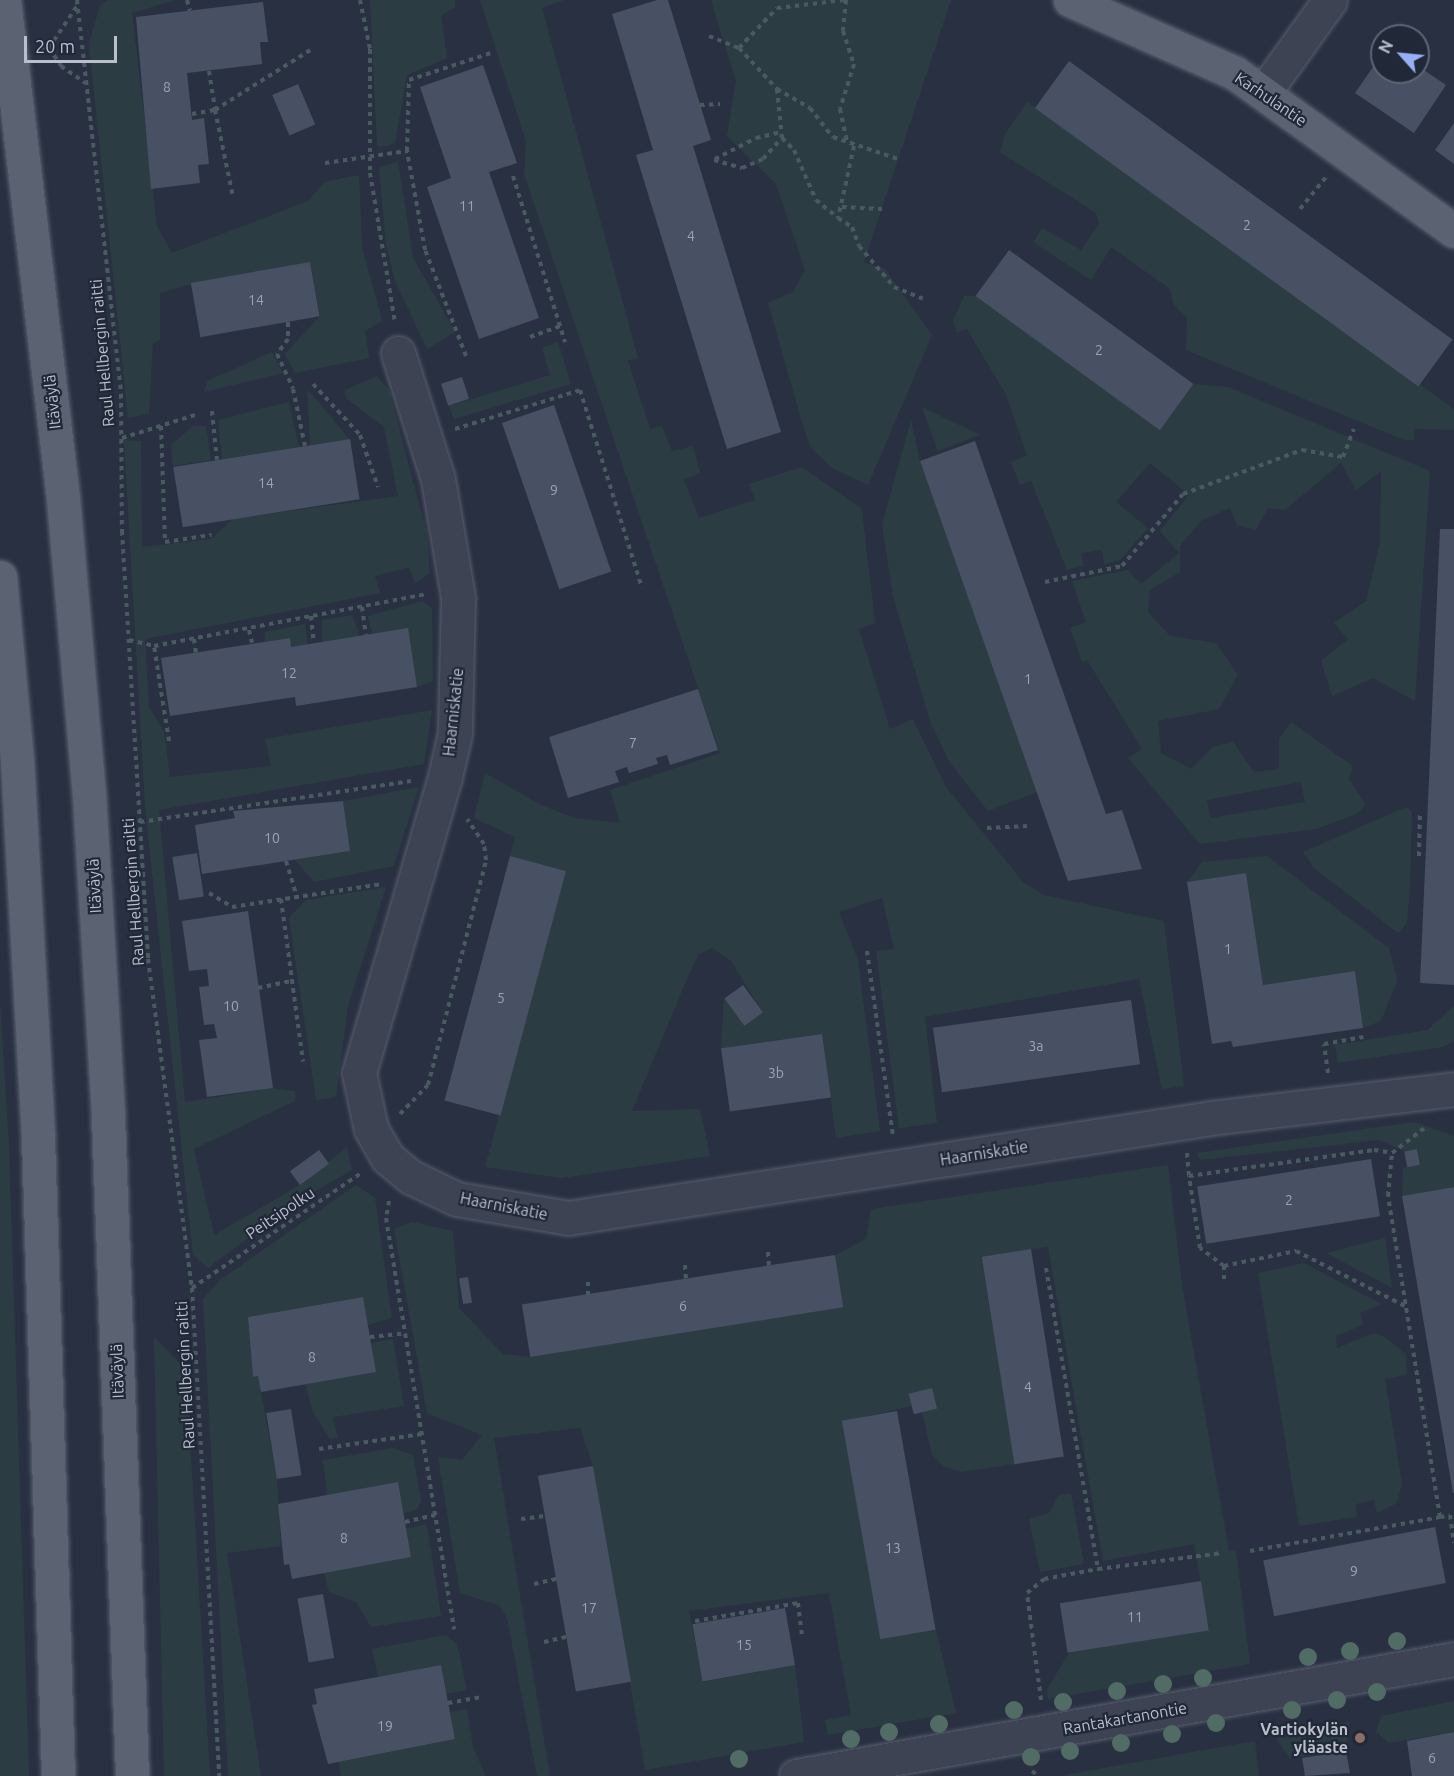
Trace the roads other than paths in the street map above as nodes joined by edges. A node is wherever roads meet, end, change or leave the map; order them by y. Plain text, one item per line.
1 (4, 0) edge
2 (1070, 0) edge
3 (1330, 0) edge
4 (1264, 92) junction
5 (1454, 231) edge
6 (398, 353) road end
7 (0, 577) edge
8 (1454, 1089) edge
9 (1454, 1659) edge
10 (58, 1776) edge
11 (132, 1776) edge
12 (796, 1776) edge

1 - 11 main road, Itäväylä
2 - 4 main road, Karhulantie
3 - 4 street
4 - 5 main road, Karhulantie
6 - 8 street, Haarniskatie
7 - 10 main road
9 - 12 street, Rantakartanontie

